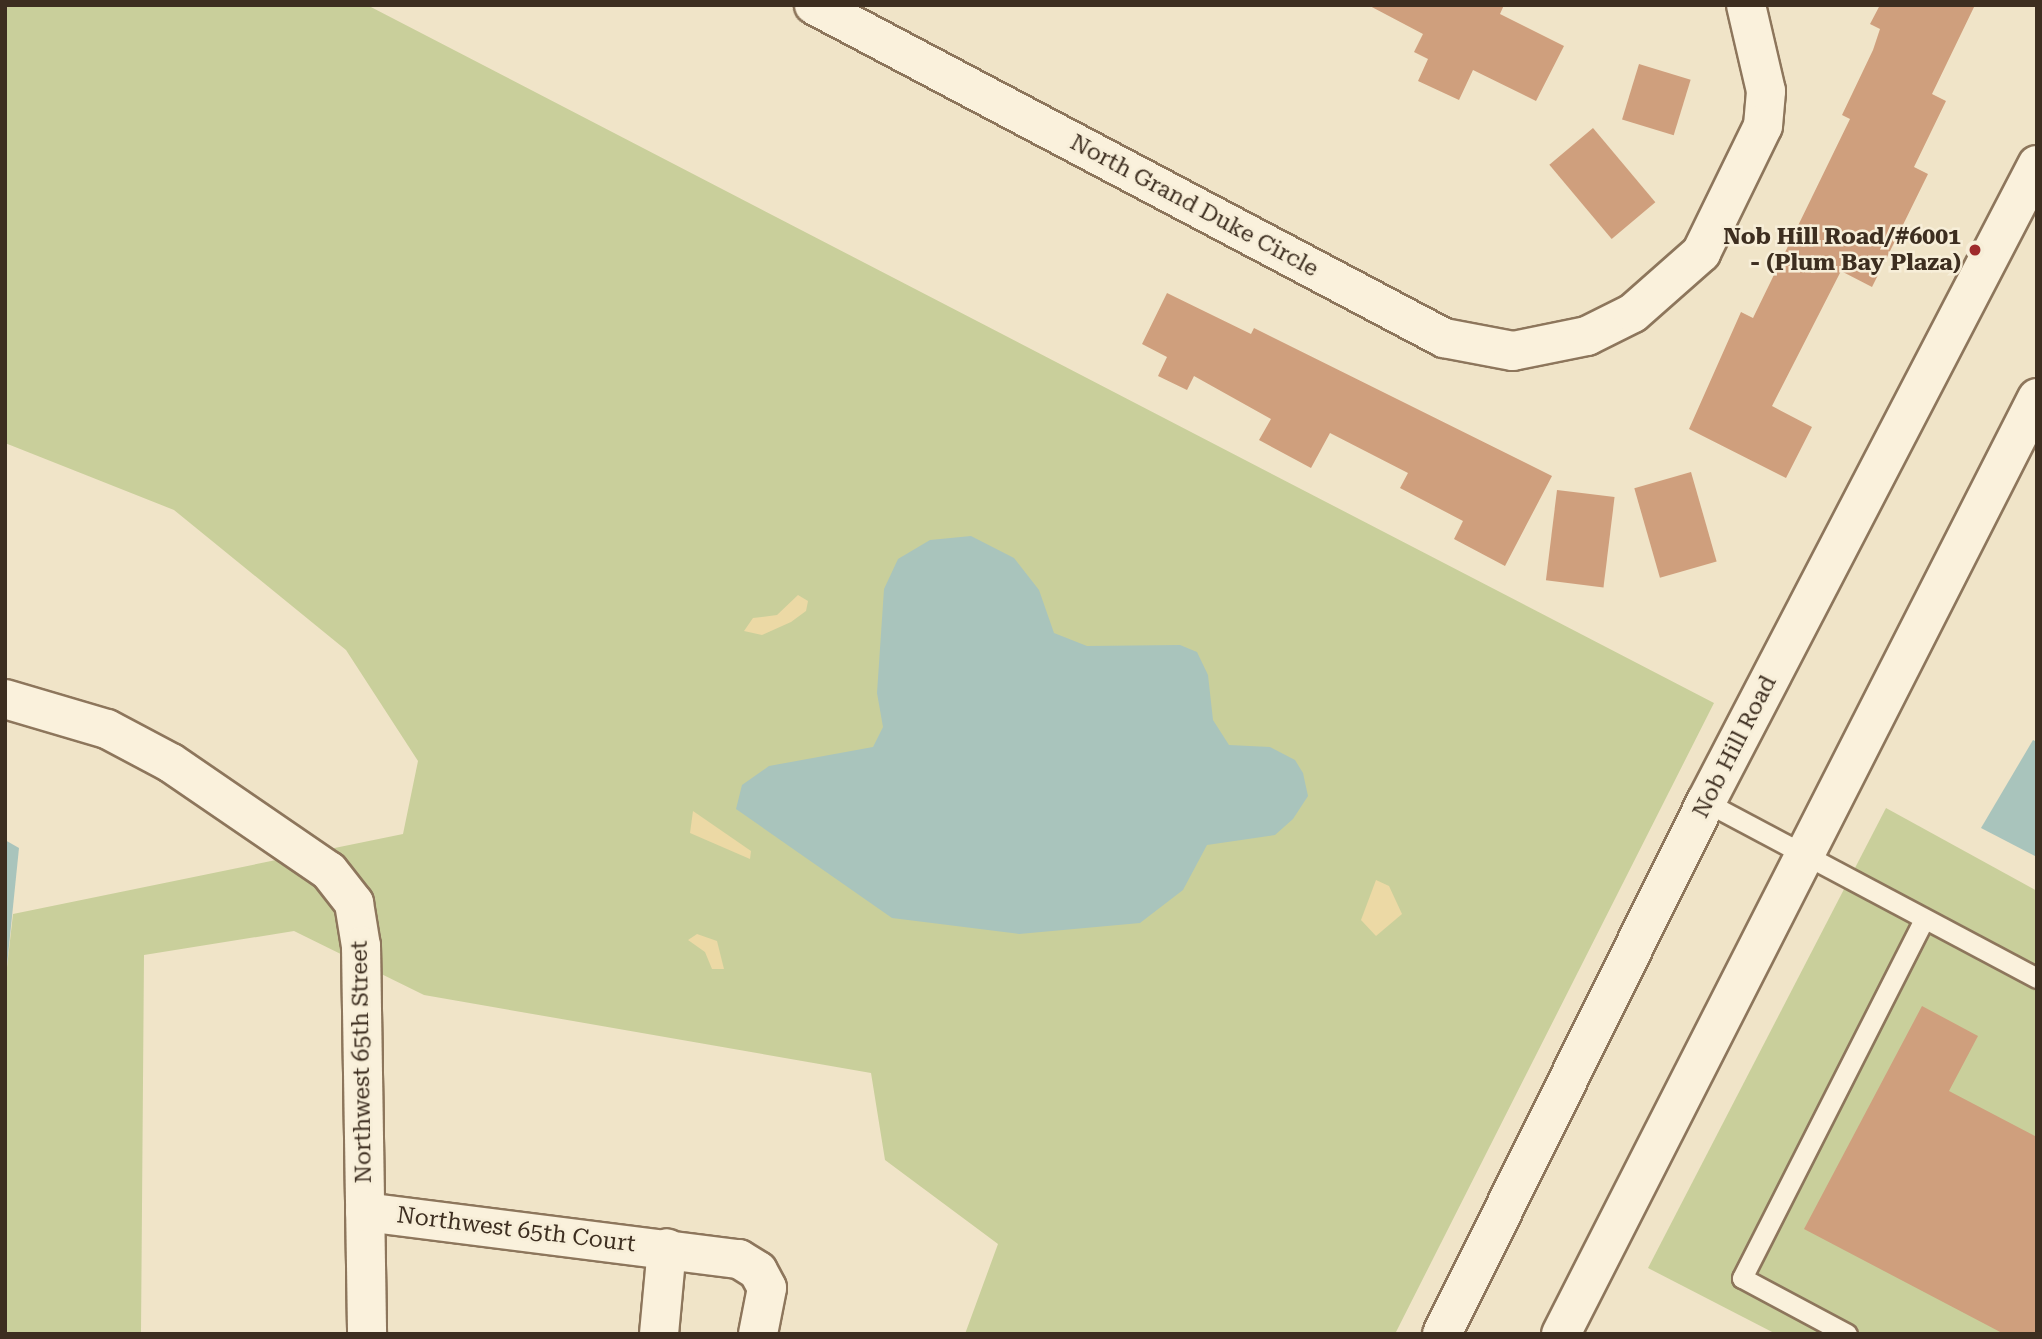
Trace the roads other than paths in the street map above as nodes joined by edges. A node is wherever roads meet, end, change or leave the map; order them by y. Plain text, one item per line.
1 (814, 5) edge
2 (1746, 5) edge
3 (2034, 178) edge
4 (2037, 398) edge
5 (5, 699) edge
6 (1706, 802) junction
7 (1801, 854) junction
8 (1924, 919) junction
9 (2037, 978) edge
10 (365, 1212) junction
11 (667, 1248) junction
12 (367, 1334) edge
13 (659, 1334) edge
14 (758, 1334) edge
15 (1442, 1334) edge
16 (1561, 1334) edge
17 (1847, 1334) edge

1 - 2 street, North Grand Duke Circle
3 - 6 street, Nob Hill Road
4 - 7 street
5 - 10 street, Northwest 65th Street
6 - 7 lane
6 - 15 street, Nob Hill Road
7 - 8 lane
7 - 16 street
8 - 9 lane
8 - 17 lane
10 - 11 street, Northwest 65th Court
10 - 12 street, Northwest 65th Street
11 - 13 street, Northwest 65th Court
11 - 14 street, Northwest 65th Court

